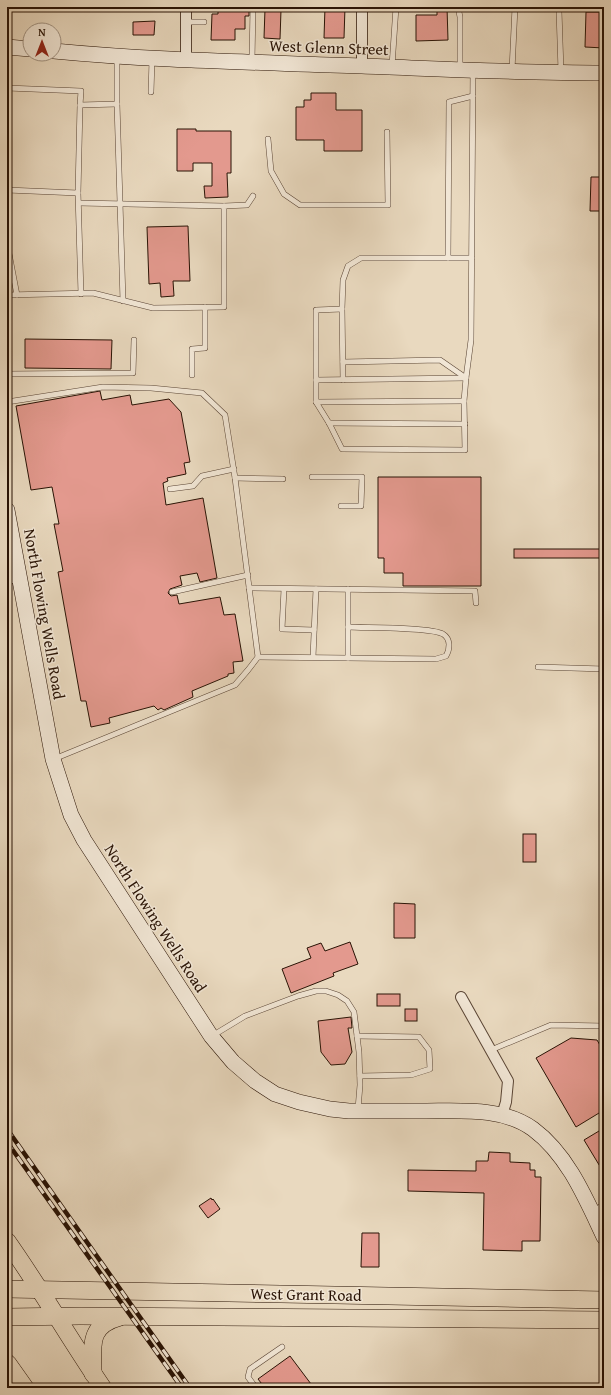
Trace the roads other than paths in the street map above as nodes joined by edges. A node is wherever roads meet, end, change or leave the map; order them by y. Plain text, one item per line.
1 (186, 7) edge
2 (253, 7) edge
3 (362, 7) edge
4 (396, 7) edge
5 (458, 7) edge
6 (515, 7) edge
7 (556, 7) edge
8 (186, 22) junction
9 (204, 22) dead end
10 (7, 47) edge
11 (22, 48) edge
12 (62, 52) edge
13 (117, 57) junction
14 (152, 59) junction
15 (186, 61) junction
16 (252, 63) junction
17 (362, 66) junction
18 (392, 67) junction
19 (466, 70) junction
20 (512, 71) junction
21 (561, 73) junction
22 (604, 73) edge
23 (7, 88) edge
24 (151, 92) dead end
25 (473, 96) junction
26 (117, 104) junction
27 (80, 105) junction
28 (387, 132) dead end
29 (268, 139) dead end
30 (7, 190) edge
31 (78, 193) junction
32 (253, 196) dead end
33 (79, 203) junction
34 (120, 204) junction
35 (224, 206) junction
36 (7, 243) edge
37 (448, 258) junction
38 (472, 258) junction
39 (81, 294) junction
40 (7, 295) edge
41 (17, 295) junction
42 (123, 301) junction
43 (205, 308) junction
44 (342, 309) junction
45 (134, 340) dead end
46 (343, 362) junction
47 (7, 374) edge
48 (192, 375) dead end
49 (466, 378) junction
50 (316, 380) junction
51 (343, 380) junction
52 (464, 401) junction
53 (7, 402) edge
54 (316, 402) junction
55 (329, 423) junction
56 (465, 424) junction
57 (234, 469) junction
58 (312, 477) dead end
59 (235, 478) junction
60 (283, 479) dead end
61 (170, 489) dead end
62 (341, 506) dead end
63 (7, 510) edge
64 (248, 575) junction
65 (14, 581) edge
66 (249, 588) junction
67 (284, 589) junction
68 (316, 589) junction
69 (348, 589) junction
70 (172, 592) dead end
71 (476, 603) dead end
72 (348, 627) junction
73 (314, 630) junction
74 (258, 657) junction
75 (313, 658) junction
76 (348, 658) junction
77 (538, 667) dead end
78 (604, 669) edge
79 (53, 759) junction
80 (462, 997) dead end
81 (604, 1026) edge
82 (211, 1036) junction
83 (357, 1036) junction
84 (491, 1050) junction
85 (360, 1076) junction
86 (358, 1111) junction
87 (502, 1115) junction
88 (598, 1208) edge
89 (604, 1237) edge
90 (7, 1241) edge
91 (7, 1289) edge
92 (40, 1290) junction
93 (604, 1300) edge
94 (122, 1316) junction
95 (7, 1317) edge
96 (57, 1317) junction
97 (604, 1320) edge
98 (282, 1347) dead end
99 (7, 1364) edge
100 (98, 1381) edge
101 (24, 1388) edge
102 (256, 1388) edge

1 - 8 street
2 - 16 lane
3 - 17 street
4 - 18 lane
5 - 19 lane
6 - 20 lane
7 - 21 lane
8 - 9 lane
8 - 15 street
10 - 11 street
12 - 13 street, West Glenn Street
13 - 14 street, West Glenn Street
13 - 26 lane
14 - 15 street, West Glenn Street
14 - 24 lane
15 - 16 street, West Glenn Street
16 - 17 street, West Glenn Street
17 - 18 street, West Glenn Street
18 - 19 street, West Glenn Street
19 - 20 street, West Glenn Street
19 - 25 lane
20 - 21 street, West Glenn Street
21 - 22 street, West Glenn Street
23 - 27 lane
25 - 37 lane
25 - 38 lane
26 - 27 lane
26 - 34 lane
27 - 31 lane
28 - 29 lane
30 - 31 lane
31 - 33 lane
32 - 35 lane
33 - 34 lane
33 - 39 lane
34 - 35 lane
34 - 42 lane
35 - 43 lane
36 - 41 lane
37 - 38 lane
37 - 44 lane
38 - 49 lane
39 - 41 lane
39 - 42 lane
40 - 41 lane
42 - 43 lane
43 - 48 lane
44 - 46 lane
44 - 50 lane
45 - 47 lane
46 - 49 lane
46 - 51 lane
49 - 51 lane
49 - 52 lane
50 - 51 lane
50 - 54 lane
52 - 54 lane
52 - 56 lane
53 - 57 lane
54 - 55 lane
55 - 56 lane
55 - 56 lane
57 - 59 lane
57 - 61 lane
58 - 62 lane
59 - 60 lane
59 - 64 lane
63 - 65 street, North Flowing Wells Road
64 - 66 lane
64 - 70 lane
65 - 79 street, North Flowing Wells Road
66 - 67 lane
66 - 74 lane
67 - 68 lane
67 - 73 lane
68 - 69 lane
68 - 73 lane
69 - 71 lane
69 - 72 lane
72 - 76 lane
72 - 76 lane
73 - 75 lane
74 - 75 lane
74 - 79 lane
75 - 76 lane
77 - 78 lane
79 - 82 street, North Flowing Wells Road
80 - 84 street
81 - 84 lane
82 - 83 lane
82 - 86 street, North Flowing Wells Road
83 - 85 lane
83 - 85 lane
84 - 87 street
85 - 86 lane
86 - 87 street, North Flowing Wells Road
87 - 88 street, North Flowing Wells Road
88 - 89 street, North Flowing Wells Road
90 - 92 main road
91 - 92 main road, West Grant Road
92 - 93 main road, West Grant Road
92 - 96 main road
94 - 96 main road, West Grant Road
94 - 97 main road, West Grant Road
94 - 100 main road
95 - 96 main road, West Grant Road
96 - 100 main road
98 - 102 lane
99 - 101 highway

